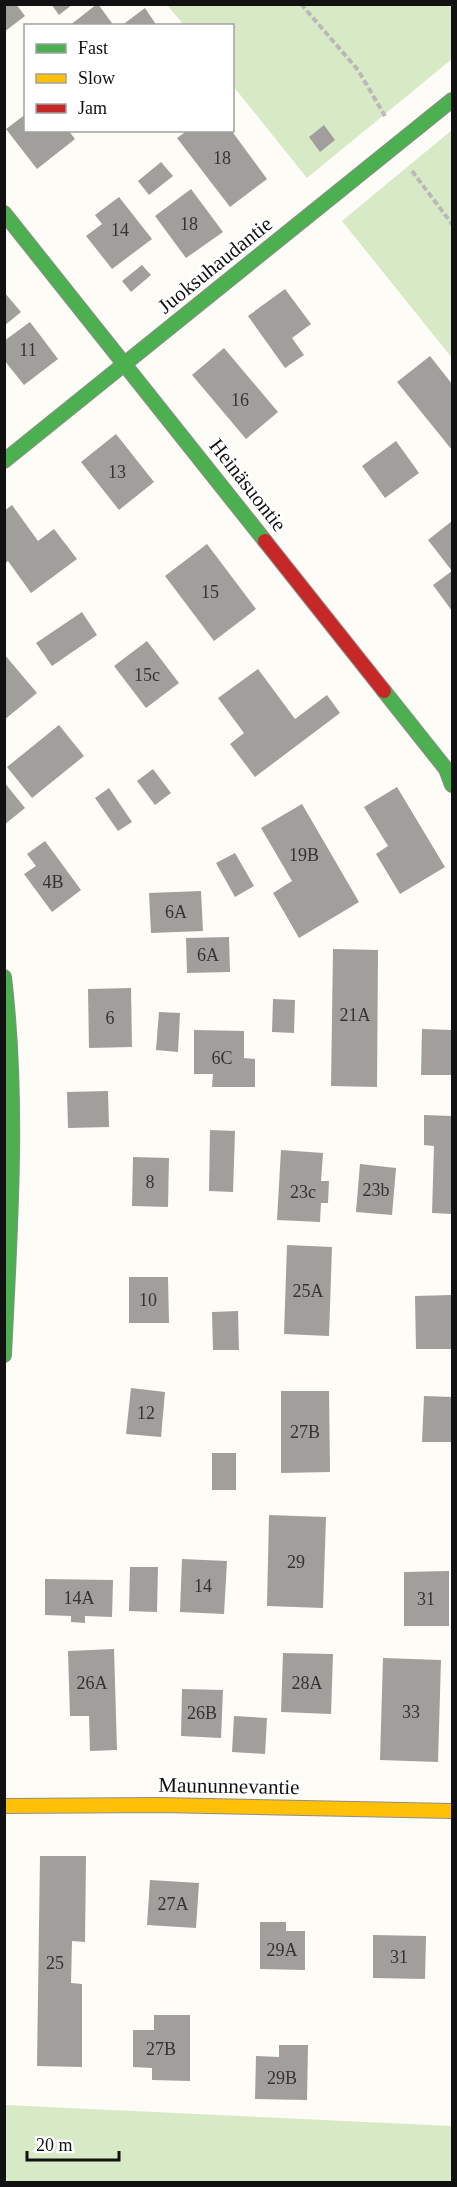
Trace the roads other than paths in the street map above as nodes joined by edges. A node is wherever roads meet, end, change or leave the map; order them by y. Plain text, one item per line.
1 (453, 100) edge
2 (4, 213) edge
3 (126, 364) junction
4 (4, 461) edge
5 (453, 785) edge
6 (4, 977) edge
7 (4, 1355) edge
8 (4, 1806) edge
9 (453, 1811) edge

1 - 3 street, Juoksuhaudantie
2 - 3 street, Heinäsuontie
3 - 4 street, Juoksuhaudantie
3 - 5 street, Heinäsuontie
6 - 7 street
8 - 9 street, Maununnevantie

